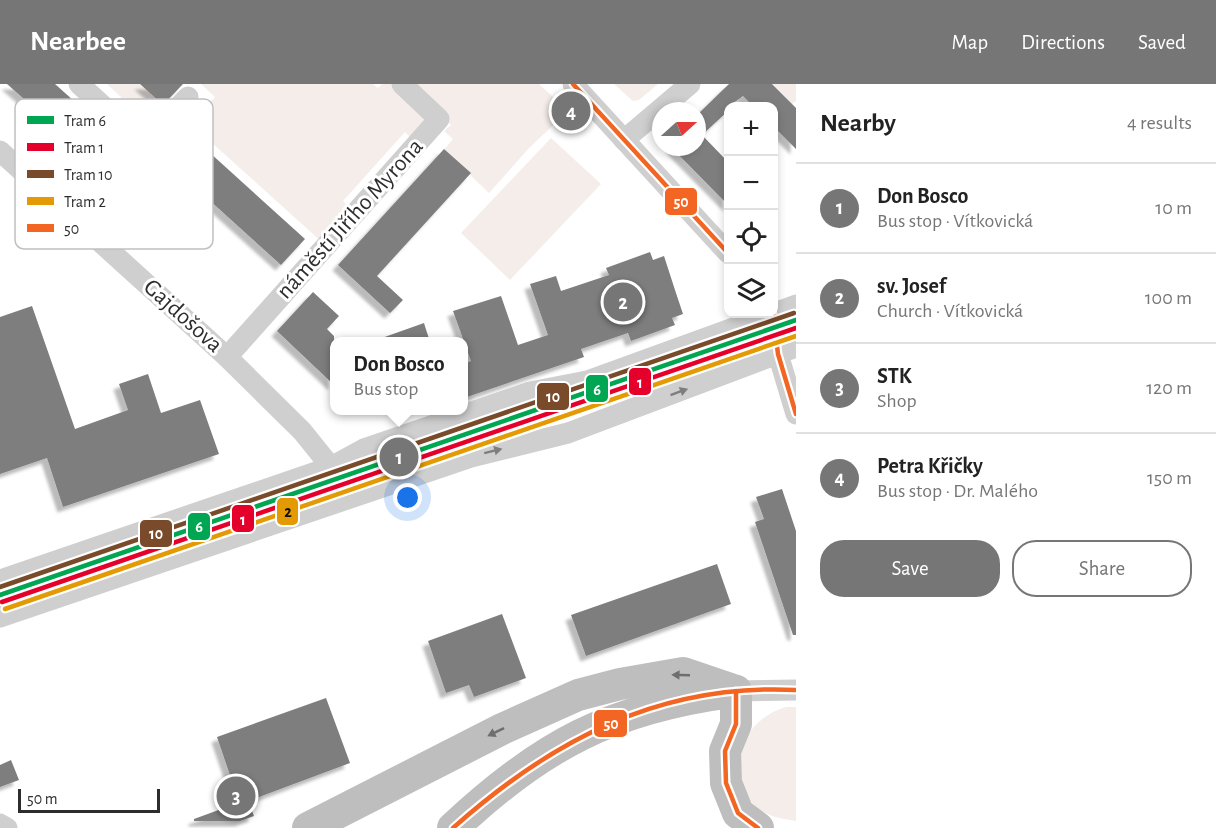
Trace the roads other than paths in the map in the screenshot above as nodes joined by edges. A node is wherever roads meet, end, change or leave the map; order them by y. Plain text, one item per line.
1 (79, 84) edge
2 (402, 84) edge
3 (573, 84) edge
4 (690, 84) edge
5 (96, 99) edge
6 (624, 140) junction
7 (0, 151) edge
8 (15, 165) edge
9 (724, 248) edge
10 (108, 249) edge
11 (796, 305) edge
12 (778, 311) edge
13 (759, 318) edge
14 (775, 318) edge
15 (787, 350) edge
16 (227, 357) junction
17 (468, 413) edge
18 (796, 414) edge
19 (463, 415) edge
20 (331, 467) junction
21 (343, 500) junction
22 (0, 580) edge
23 (0, 617) edge
24 (796, 690) edge
25 (736, 691) junction
26 (459, 822) edge
27 (0, 824) edge
28 (7, 828) edge
29 (308, 828) edge
30 (758, 828) edge

1 - 5 street
2 - 16 street, náměstí Jiřího Myrona
3 - 6 street
4 - 6 street
6 - 9 street
7 - 8 street, Gajdošova
10 - 16 street, Gajdošova
11 - 12 street
13 - 17 street
14 - 15 street
15 - 18 street
21 -> 15 street
16 - 20 street, Gajdošova
19 - 20 street
20 - 21 street, Gajdošova
20 - 22 street
21 - 23 street
24 - 25 street
25 - 26 highway
25 -> 29 highway
25 - 30 highway
27 - 28 street

